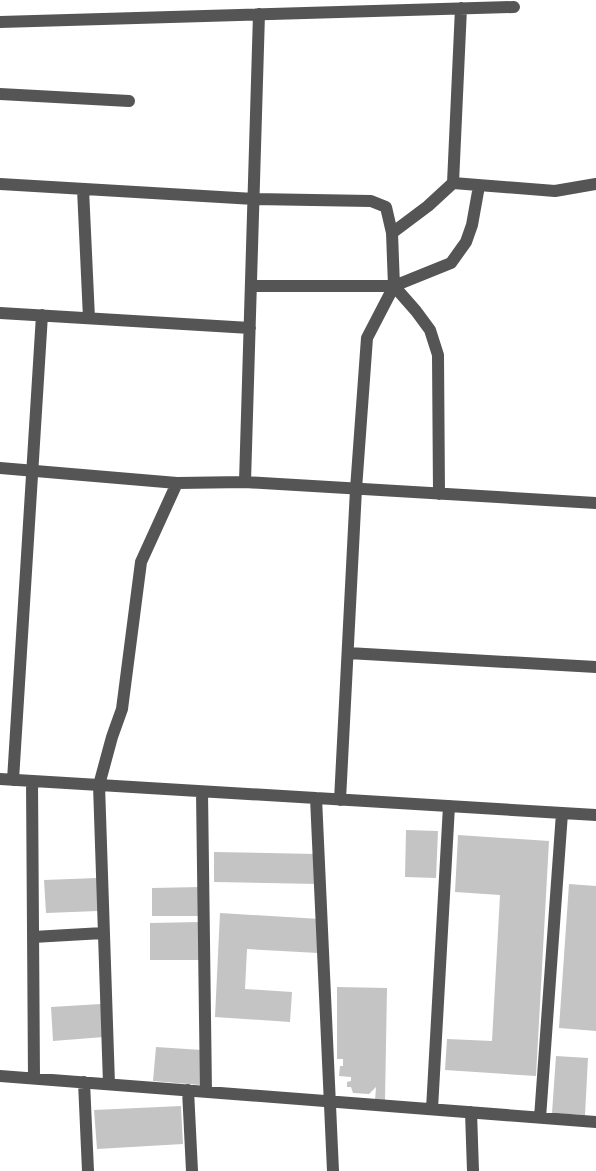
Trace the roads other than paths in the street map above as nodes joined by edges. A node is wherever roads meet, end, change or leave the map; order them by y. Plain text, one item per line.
1 (514, 7) dead end
2 (461, 8) junction
3 (260, 14) junction
4 (0, 22) edge
5 (0, 94) edge
6 (129, 101) dead end
7 (453, 183) junction
8 (0, 184) edge
9 (596, 184) edge
10 (479, 186) junction
11 (83, 189) junction
12 (254, 199) junction
13 (392, 233) junction
14 (251, 286) junction
15 (393, 286) junction
16 (0, 312) edge
17 (42, 315) junction
18 (89, 318) junction
19 (250, 328) junction
20 (0, 468) edge
21 (33, 470) junction
22 (245, 482) junction
23 (177, 483) junction
24 (356, 489) junction
25 (439, 494) junction
26 (596, 503) edge
27 (348, 653) junction
28 (596, 667) edge
29 (0, 779) edge
30 (13, 780) junction
31 (32, 781) junction
32 (99, 785) junction
33 (202, 792) junction
34 (316, 798) junction
35 (340, 800) junction
36 (449, 806) junction
37 (562, 813) junction
38 (596, 815) edge
39 (103, 933) junction
40 (33, 938) junction
41 (0, 1076) edge
42 (34, 1078) junction
43 (84, 1082) junction
44 (109, 1084) junction
45 (188, 1090) junction
46 (206, 1092) junction
47 (329, 1101) junction
48 (432, 1109) junction
49 (471, 1112) junction
50 (540, 1118) junction
51 (596, 1122) edge
52 (88, 1171) edge
53 (192, 1171) edge
54 (333, 1171) edge
55 (473, 1171) edge

1 - 2 street
2 - 3 street
2 - 7 street
3 - 4 street
3 - 12 street
5 - 6 street
7 - 10 street
7 - 13 street
8 - 11 street
9 - 10 street
10 - 15 street
11 - 12 street
11 - 18 street
12 - 13 street
12 - 14 street
13 - 15 street
14 - 15 street
14 - 19 street
15 - 24 street
15 - 25 street
16 - 17 street
17 - 18 street
17 - 21 street
18 - 19 street
19 - 22 street
20 - 21 street
21 - 23 street
21 - 30 street
22 - 23 street
22 - 24 street
23 - 32 street
24 - 25 street
24 - 27 street
25 - 26 street
27 - 28 street
27 - 35 street
29 - 30 street
30 - 31 street
31 - 32 street
31 - 40 street
32 - 33 street
32 - 39 street
33 - 34 street
33 - 46 street
34 - 35 street
34 - 47 street
35 - 36 street
36 - 37 street
36 - 48 street
37 - 38 street
37 - 50 street
39 - 40 street
39 - 44 street
40 - 42 street
41 - 42 street
42 - 43 street
43 - 44 street
43 - 52 street
44 - 45 street
45 - 46 street
45 - 53 street
46 - 47 street
47 - 48 street
47 - 54 street
48 - 49 street
49 - 50 street
49 - 55 street
50 - 51 street

